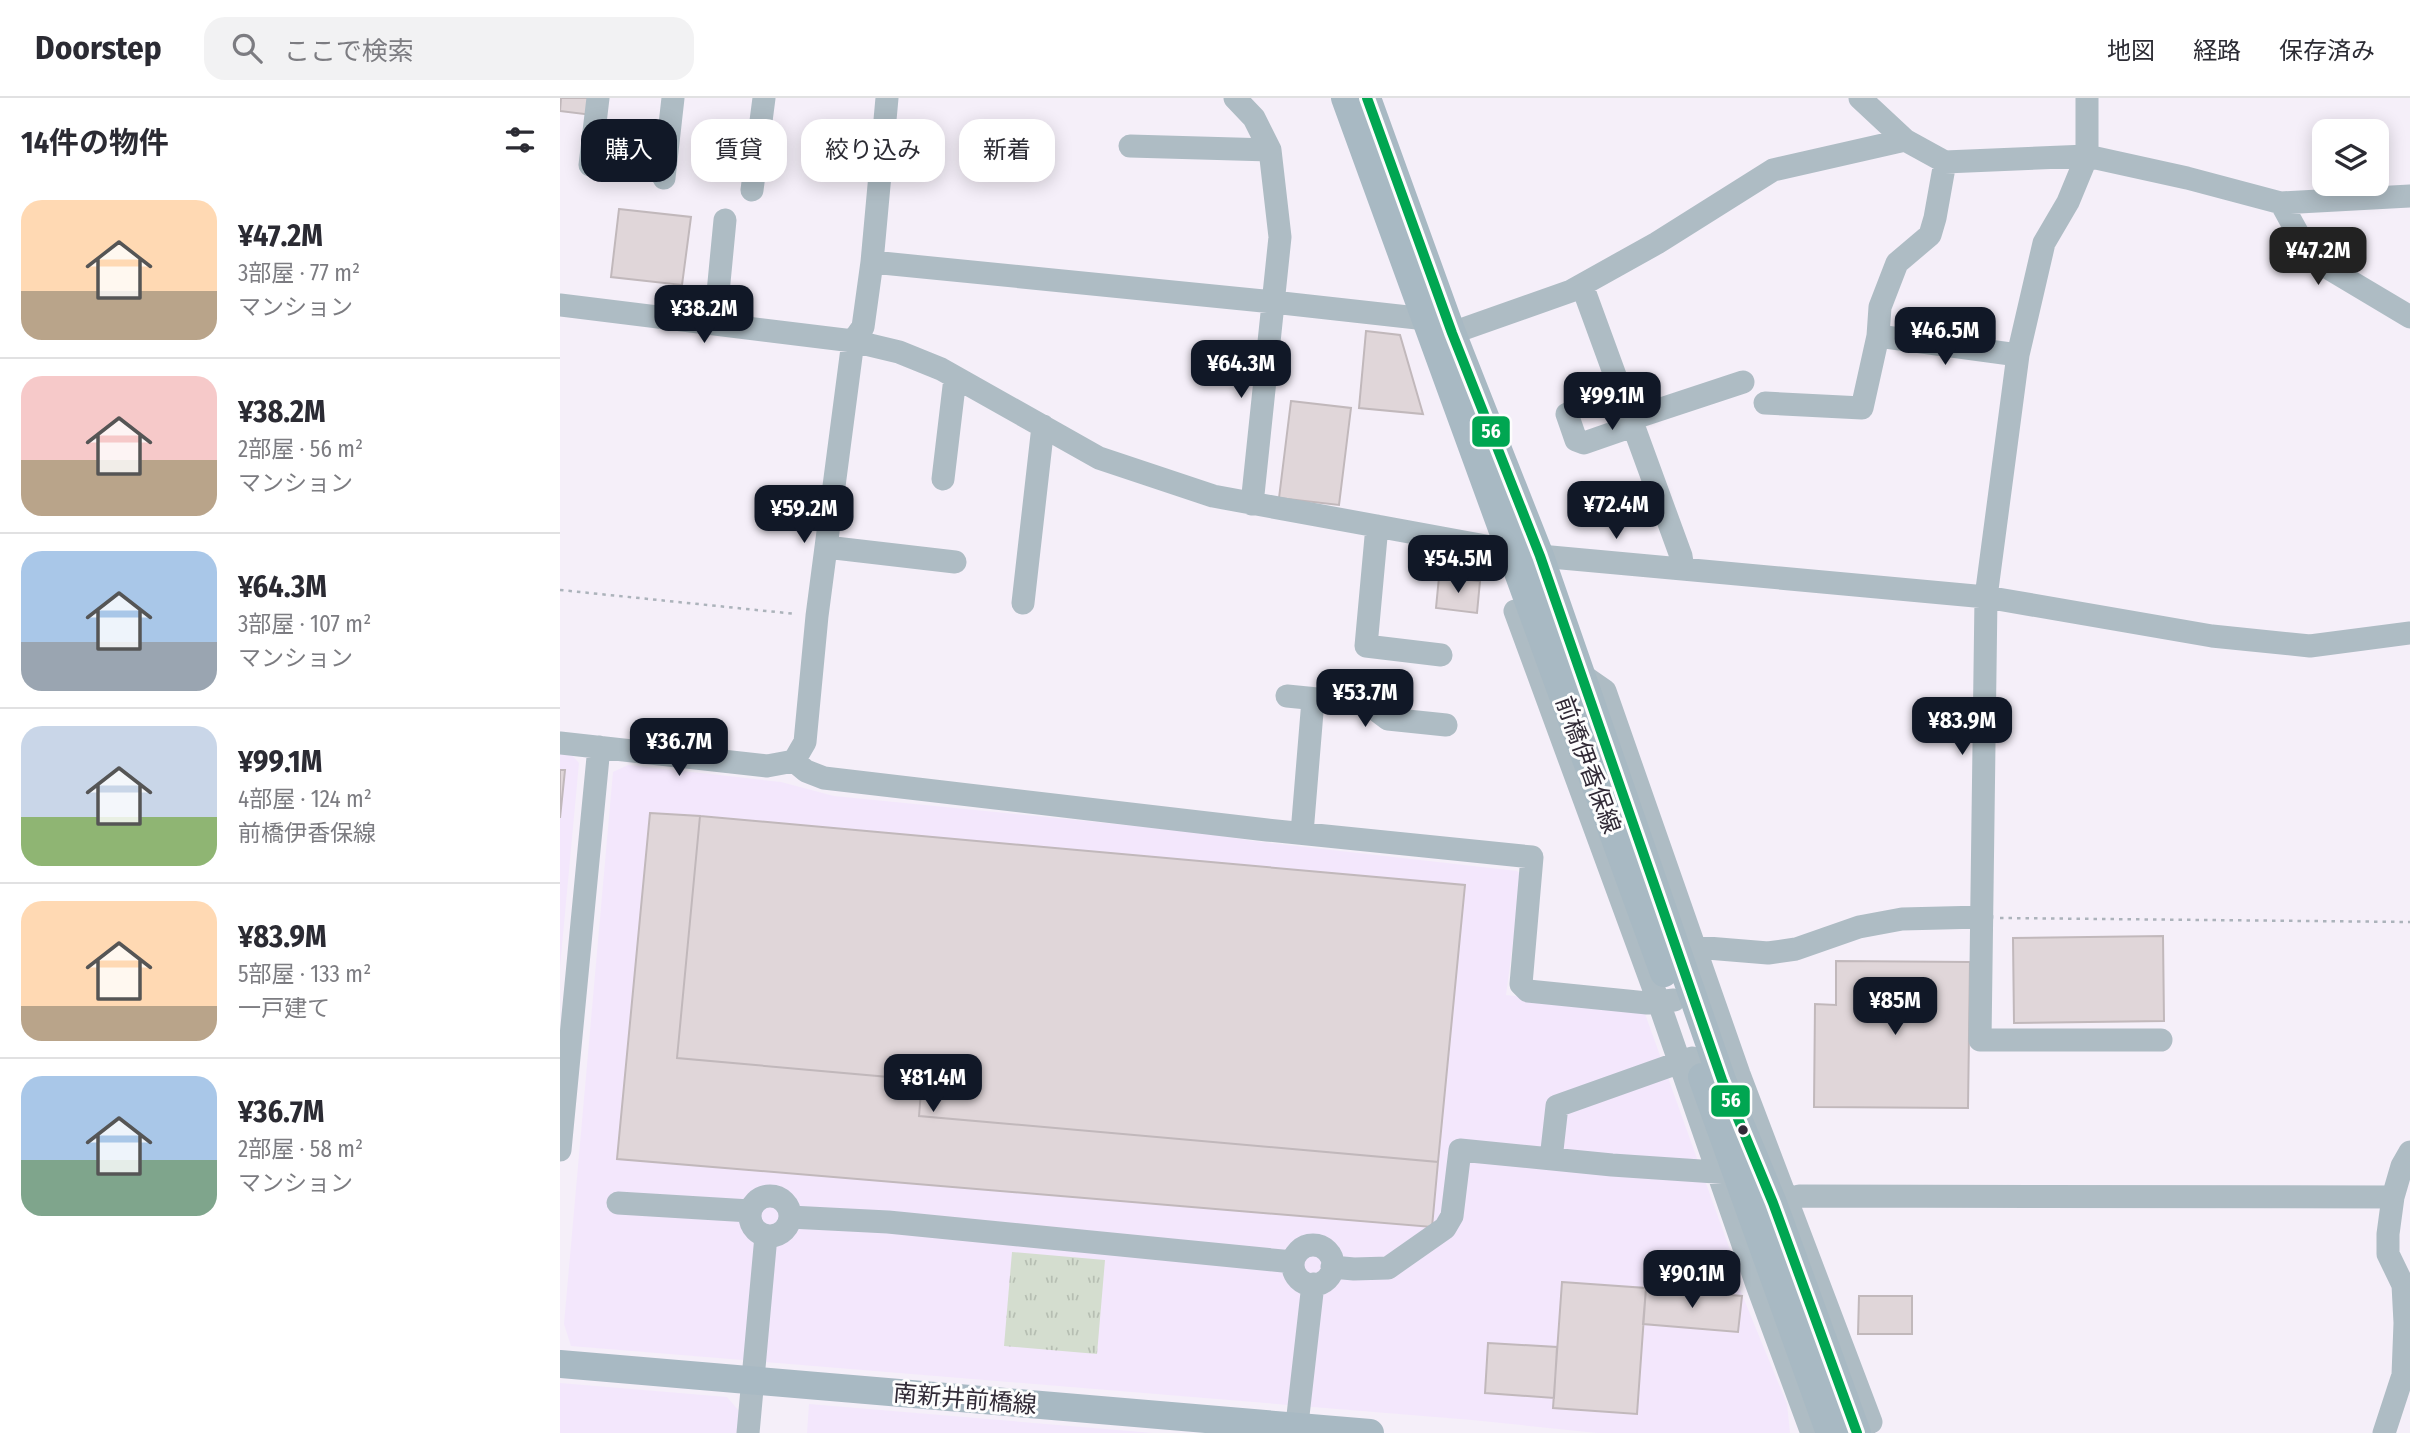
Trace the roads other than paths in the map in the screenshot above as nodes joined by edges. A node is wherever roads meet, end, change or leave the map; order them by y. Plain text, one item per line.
1 (598, 98) edge
2 (673, 98) edge
3 (764, 98) edge
4 (887, 98) edge
5 (1235, 98) edge
6 (1345, 98) edge
7 (1367, 98) edge
8 (2087, 98) edge
9 (1865, 100) edge
10 (595, 119) edge
11 (671, 119) edge
12 (1905, 140) junction
13 (1130, 146) dead end
14 (1270, 150) junction
15 (2087, 156) junction
16 (1945, 162) junction
17 (752, 190) dead end
18 (2410, 196) edge
19 (2281, 203) junction
20 (725, 220) dead end
21 (872, 262) junction
22 (1582, 285) junction
23 (1273, 302) junction
24 (560, 305) edge
25 (2410, 317) edge
26 (1426, 319) junction
27 (715, 324) junction
28 (1452, 333) junction
29 (1878, 336) junction
30 (853, 341) junction
31 (2018, 355) junction
32 (955, 378) junction
33 (1743, 382) dead end
34 (1765, 403) dead end
35 (1567, 414) dead end
36 (1632, 422) junction
37 (1043, 426) junction
38 (943, 479) dead end
39 (1252, 503) junction
40 (1377, 526) junction
41 (826, 547) junction
42 (1509, 550) junction
43 (1540, 556) junction
44 (955, 562) dead end
45 (1683, 569) junction
46 (1986, 597) junction
47 (1023, 603) dead end
48 (1515, 611) dead end
49 (2410, 633) edge
50 (1441, 654) dead end
51 (1287, 696) dead end
52 (1313, 700) junction
53 (1556, 701) junction
54 (1446, 725) dead end
55 (560, 743) edge
56 (599, 747) junction
57 (794, 761) junction
58 (1302, 833) junction
59 (1648, 897) junction
60 (1982, 918) junction
61 (1686, 950) junction
62 (1666, 1002) junction
63 (2161, 1040) dead end
64 (1688, 1060) junction
65 (560, 1150) edge
66 (2410, 1152) edge
67 (1551, 1159) junction
68 (1727, 1173) junction
69 (2393, 1197) junction
70 (1780, 1201) junction
71 (618, 1203) dead end
72 (750, 1211) junction
73 (790, 1217) junction
74 (766, 1236) junction
75 (2400, 1259) edge
76 (1293, 1262) junction
77 (1332, 1267) junction
78 (1313, 1284) junction
79 (2407, 1311) edge
80 (560, 1364) edge
81 (754, 1380) junction
82 (2402, 1406) edge
83 (1864, 1428) edge
84 (1296, 1430) edge
85 (1820, 1431) edge
86 (748, 1433) edge
87 (1370, 1433) edge
88 (2384, 1433) edge

1 - 10 street
2 - 11 street
3 - 17 street
4 - 21 street
5 - 14 street
6 - 26 main road, 前橋伊香保線
7 - 28 main road, 前橋伊香保線
8 - 15 street
9 - 12 street
12 - 16 street
12 - 22 street
13 - 14 street
14 - 23 street
15 - 16 street
15 - 19 street
15 - 31 street
16 - 29 street
18 - 19 street
19 - 25 street
20 - 27 street
21 - 23 street
21 - 30 street
22 - 28 street
22 - 36 street
23 - 26 street
23 - 39 street
24 - 27 street
26 - 42 main road, 前橋伊香保線
27 - 30 street
28 - 43 main road, 前橋伊香保線
29 - 31 street
29 - 34 street
30 - 32 street
30 - 41 street
31 - 46 street
32 - 37 street
32 - 38 street
33 - 36 street
35 - 36 street
36 - 45 street
37 - 39 street
37 - 47 street
39 - 40 street
40 - 42 street
40 - 50 street
41 - 44 street
41 - 57 street
42 - 43 street
42 - 53 main road, 前橋伊香保線
43 - 45 street
43 - 59 main road, 前橋伊香保線
45 - 46 street
46 - 49 street
46 - 60 street
48 - 53 street
51 - 52 street
52 - 54 street
52 - 58 street
53 - 59 main road, 前橋伊香保線
55 - 56 street
56 - 57 street
56 - 65 street
57 - 58 street
58 - 62 street
59 - 61 main road, 前橋伊香保線
59 - 62 main road, 前橋伊香保線
60 - 61 street
60 - 63 street
61 - 70 main road, 前橋伊香保線
62 - 64 main road, 前橋伊香保線
64 - 67 street
64 - 68 main road, 前橋伊香保線
66 - 69 street
67 - 68 street
67 - 77 street
68 - 85 main road, 前橋伊香保線
69 - 70 street
69 - 75 street
70 - 83 main road, 前橋伊香保線
71 - 72 street
72 - 73 street
72 - 74 street
73 - 74 street
73 - 76 street
74 - 81 street
75 - 79 street
76 - 77 street
76 - 78 street
77 - 78 street
78 - 84 street
79 - 82 street
80 - 81 main road, 南新井前橋線
81 - 84 main road, 南新井前橋線
81 - 86 street
82 - 88 street
84 - 87 main road, 南新井前橋線

